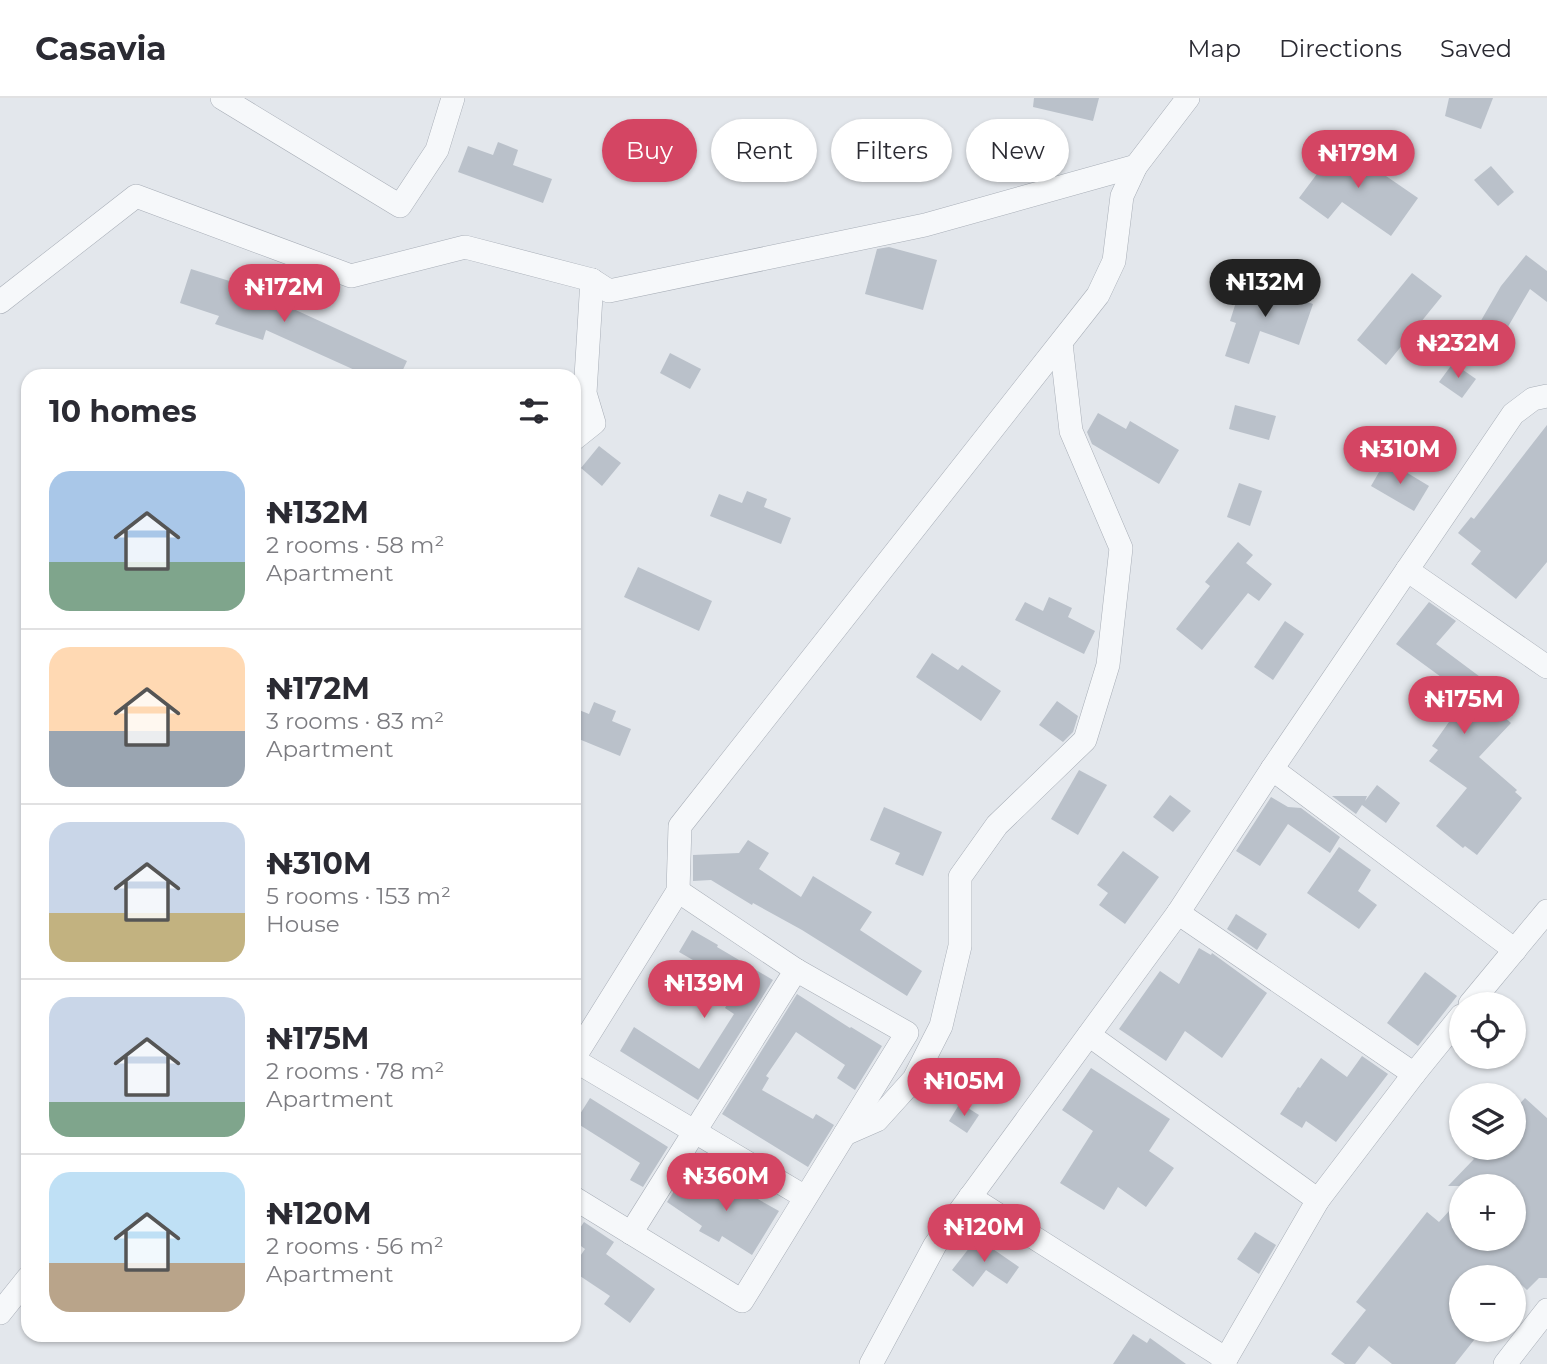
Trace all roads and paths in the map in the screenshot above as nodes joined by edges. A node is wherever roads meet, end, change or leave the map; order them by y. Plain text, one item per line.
1 (222, 98) edge
2 (453, 98) edge
3 (1188, 98) edge
4 (1136, 166) junction
5 (592, 280) junction
6 (0, 302) edge
7 (1061, 343) junction
8 (1547, 396) edge
9 (581, 434) edge
10 (1407, 570) junction
11 (1547, 667) edge
12 (1272, 769) junction
13 (678, 891) junction
14 (1547, 911) edge
15 (1178, 913) junction
16 (1515, 950) junction
17 (796, 970) junction
18 (1480, 992) edge
19 (1449, 1031) edge
20 (1089, 1035) junction
21 (581, 1048) edge
22 (581, 1063) edge
23 (1414, 1073) junction
24 (695, 1133) junction
25 (845, 1134) junction
26 (970, 1197) junction
27 (805, 1198) junction
28 (1318, 1200) junction
29 (581, 1202) edge
30 (631, 1233) junction
31 (21, 1287) edge
32 (1547, 1310) edge
33 (0, 1313) edge
34 (1225, 1361) edge
35 (871, 1364) edge
36 (1505, 1364) edge

1 - 2 street
3 - 4 street
4 - 5 street
4 - 7 street
5 - 6 street
5 - 9 street
7 - 13 street
7 - 25 street
8 - 10 street
10 - 11 street
10 - 12 street
12 - 15 street
12 - 16 street
13 - 17 street
13 - 21 street
14 - 16 street
15 - 20 street
15 - 23 street
16 - 18 street
17 - 24 street
17 - 25 street
19 - 23 street
20 - 26 street
20 - 28 street
22 - 24 street
23 - 28 street
24 - 27 street
24 - 30 street
25 - 27 street
26 - 34 street
26 - 35 street
27 - 30 street
28 - 34 street
29 - 30 street
31 - 33 street
32 - 36 street

